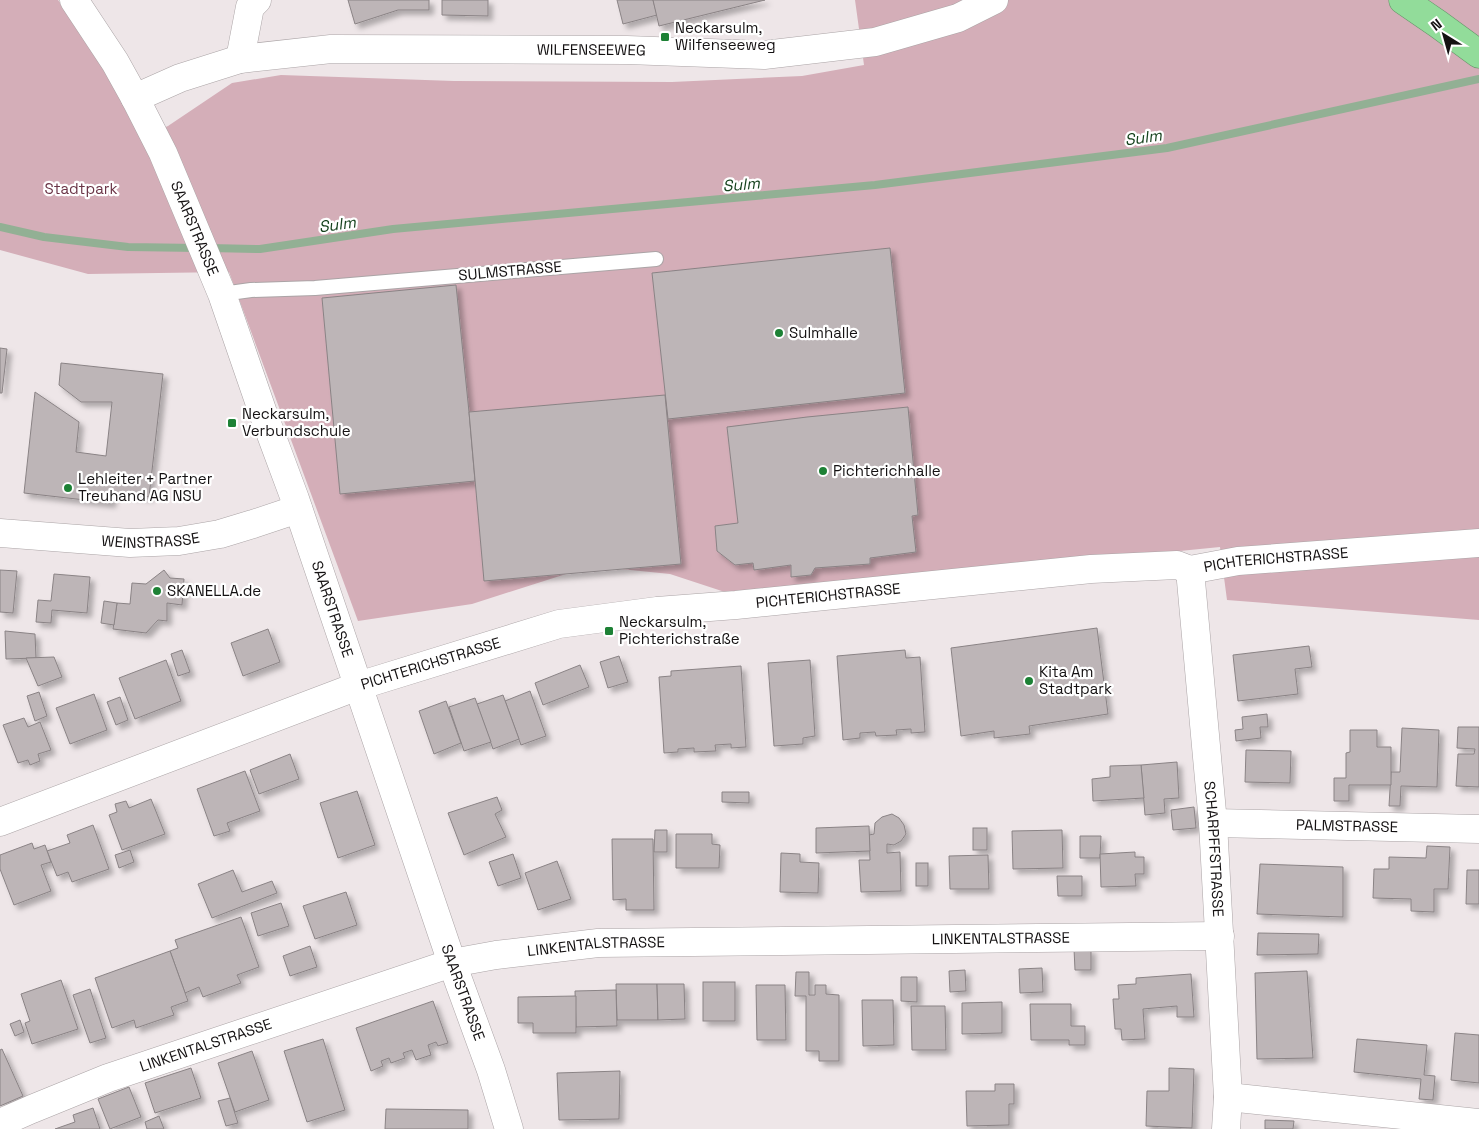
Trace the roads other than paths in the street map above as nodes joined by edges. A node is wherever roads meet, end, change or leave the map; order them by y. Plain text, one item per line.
1 (74, 0) edge
2 (257, 0) edge
3 (994, 0) edge
4 (1402, 0) edge
5 (1479, 54) edge
6 (240, 59) junction
7 (135, 98) junction
8 (656, 258) dead end
9 (217, 282) junction
10 (298, 509) junction
11 (0, 533) edge
12 (1479, 543) edge
13 (1190, 570) junction
14 (358, 686) junction
15 (0, 822) edge
16 (1213, 823) junction
17 (1479, 829) edge
18 (1220, 936) junction
19 (452, 963) junction
20 (1228, 1097) junction
21 (0, 1123) edge
22 (1479, 1123) edge
23 (509, 1129) edge
24 (1226, 1129) edge

1 - 7 street, SAARSTRASSE
2 - 6 street
3 - 6 street, WILFENSEEWEG
4 - 5 highway
6 - 7 street, WILFENSEEWEG
7 - 9 street, SAARSTRASSE
8 - 9 lane, SULMSTRASSE
9 - 10 street, SAARSTRASSE
10 - 11 street, WEINSTRASSE
10 - 14 street, SAARSTRASSE
12 - 13 street, PICHTERICHSTRASSE
13 - 14 street, PICHTERICHSTRASSE
13 - 16 street, SCHARPFFSTRASSE
14 - 15 street, PICHTERICHSTRASSE
14 - 19 street, SAARSTRASSE
16 - 17 street, PALMSTRASSE
16 - 18 street, SCHARPFFSTRASSE
18 - 19 street, LINKENTALSTRASSE
18 - 20 street, SCHARPFFSTRASSE
19 - 21 street, LINKENTALSTRASSE
19 - 23 street, SAARSTRASSE
20 - 22 street
20 - 24 street, SCHARPFFSTRASSE

